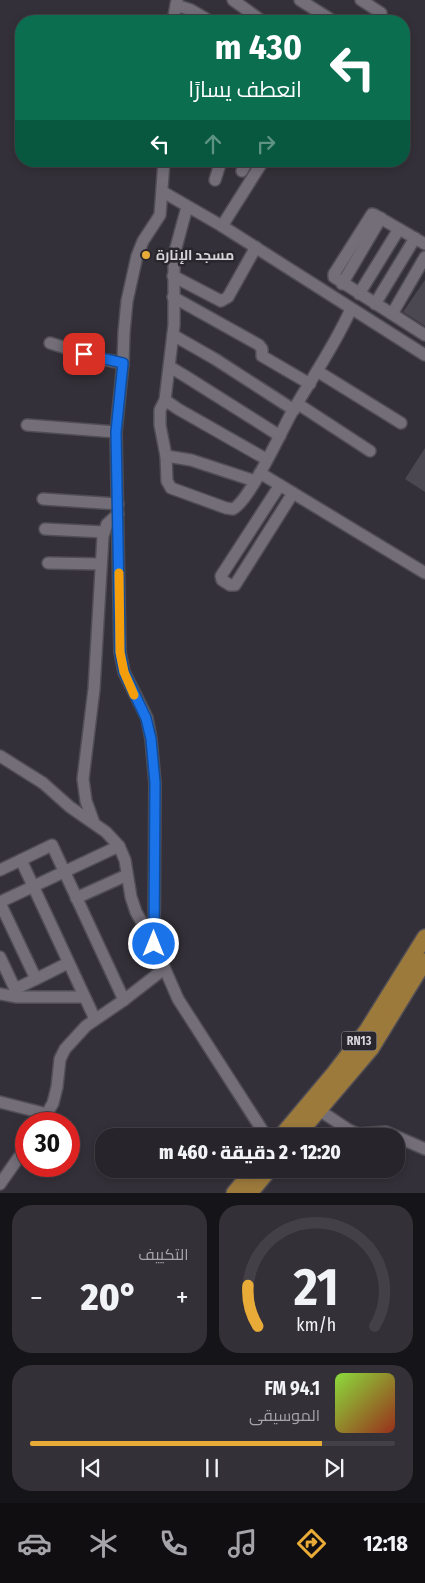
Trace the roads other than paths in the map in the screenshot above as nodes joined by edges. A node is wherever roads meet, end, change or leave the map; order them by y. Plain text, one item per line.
1 (300, 0) edge
2 (361, 0) edge
3 (176, 2) edge
4 (239, 2) edge
5 (381, 13) dead end
6 (174, 15) edge
7 (200, 15) edge
8 (255, 15) edge
9 (324, 15) edge
10 (164, 167) edge
11 (219, 167) edge
12 (259, 167) edge
13 (215, 180) dead end
14 (163, 192) junction
15 (187, 207) junction
16 (222, 226) junction
17 (399, 229) junction
18 (420, 241) edge
19 (256, 248) junction
20 (425, 257) edge
21 (173, 276) junction
22 (359, 294) junction
23 (173, 297) junction
24 (376, 304) junction
25 (351, 309) junction
26 (392, 314) junction
27 (425, 334) edge
28 (173, 335) junction
29 (50, 343) dead end
30 (425, 356) edge
31 (123, 363) junction
32 (170, 367) junction
33 (317, 371) junction
34 (310, 384) junction
35 (165, 400) junction
36 (296, 407) junction
37 (401, 423) dead end
38 (26, 425) dead end
39 (116, 432) junction
40 (280, 436) junction
41 (370, 451) dead end
42 (166, 456) junction
43 (266, 459) junction
44 (257, 477) junction
45 (280, 485) junction
46 (293, 493) junction
47 (43, 499) dead end
48 (118, 509) junction
49 (45, 529) dead end
50 (104, 532) junction
51 (48, 563) dead end
52 (101, 564) junction
53 (425, 573) edge
54 (0, 756) edge
55 (94, 823) junction
56 (119, 846) junction
57 (21, 860) junction
58 (0, 870) edge
59 (64, 872) junction
60 (127, 875) junction
61 (33, 886) junction
62 (76, 898) junction
63 (0, 902) edge
64 (425, 937) edge
65 (154, 944) junction
66 (0, 956) edge
67 (425, 961) edge
68 (68, 963) junction
69 (164, 969) junction
70 (36, 979) junction
71 (15, 989) junction
72 (0, 994) edge
73 (84, 997) junction
74 (124, 1000) junction
75 (95, 1019) junction
76 (0, 1102) edge
77 (319, 1110) junction
78 (26, 1112) edge
79 (47, 1112) edge
80 (261, 1128) edge
81 (288, 1128) edge
82 (304, 1128) edge
83 (425, 1151) edge
84 (15, 1163) edge
85 (246, 1178) edge
86 (262, 1178) edge
87 (0, 1184) edge
88 (234, 1193) edge
89 (250, 1193) edge

1 - 9 street
2 - 5 street
3 - 6 street
3 - 7 street
4 - 8 street
10 - 14 street
11 - 13 street
12 - 16 street
14 - 15 street
14 - 31 street
15 - 16 street
15 - 21 street
16 - 19 street
17 - 18 street
17 - 22 street
17 - 22 street
18 - 24 street
19 - 21 street
19 - 25 street
20 - 26 street
21 - 23 street
22 - 24 street
23 - 28 street
23 - 34 street
24 - 26 street
25 - 30 street
25 - 33 street
26 - 27 street
28 - 32 street
28 - 36 street
29 - 31 street
31 - 39 street
32 - 35 street
32 - 40 street
33 - 34 street
33 - 37 street
34 - 36 street
35 - 42 street
35 - 43 street
36 - 40 street
36 - 41 street
38 - 39 street
39 - 48 street
40 - 43 street
42 - 44 street
42 - 44 street
43 - 44 street
44 - 45 street
45 - 46 street
45 - 46 street
46 - 53 street
47 - 48 street
48 - 50 street
48 - 65 street
49 - 50 street
50 - 52 street
51 - 52 street
52 - 55 street
54 - 55 street
55 - 56 street
56 - 59 street
56 - 60 street
57 - 58 street
57 - 59 street
57 - 61 street
59 - 61 street
59 - 62 street
60 - 62 street
60 - 65 street
61 - 63 street
61 - 68 street
62 - 74 street
63 - 70 street
64 - 81 main road, RN13
65 - 69 street
66 - 71 street
67 - 77 main road, RN13
68 - 70 street
68 - 73 street
69 - 74 street
69 - 80 street
70 - 71 street
71 - 72 street
72 - 73 street
73 - 75 street
74 - 75 street
75 - 79 street
76 - 78 street
77 - 82 main road, RN13
77 - 83 street
84 - 87 street
85 - 88 main road
86 - 89 main road

